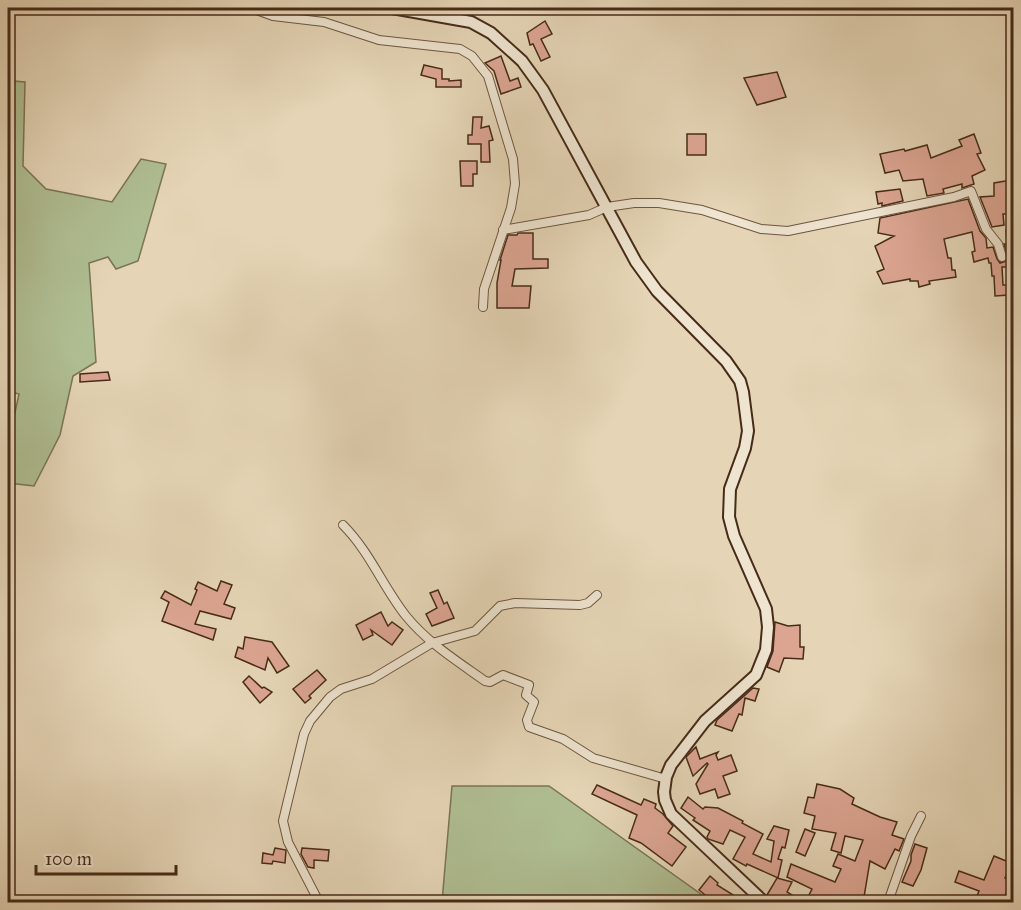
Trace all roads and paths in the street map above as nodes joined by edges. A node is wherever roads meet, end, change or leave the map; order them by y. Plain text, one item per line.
1 (251, 8) edge
2 (392, 8) edge
3 (607, 207) junction
4 (503, 230) junction
5 (1002, 257) dead end
6 (483, 307) dead end
7 (343, 525) dead end
8 (597, 595) dead end
9 (432, 643) junction
10 (666, 779) junction
11 (921, 816) dead end
12 (319, 903) edge
13 (764, 903) edge
14 (888, 903) edge

1 - 4 street
2 - 3 street
3 - 4 street
3 - 5 street
3 - 10 street
4 - 6 street
7 - 9 street
8 - 9 street
9 - 10 street
9 - 12 street
10 - 13 street
11 - 14 street

